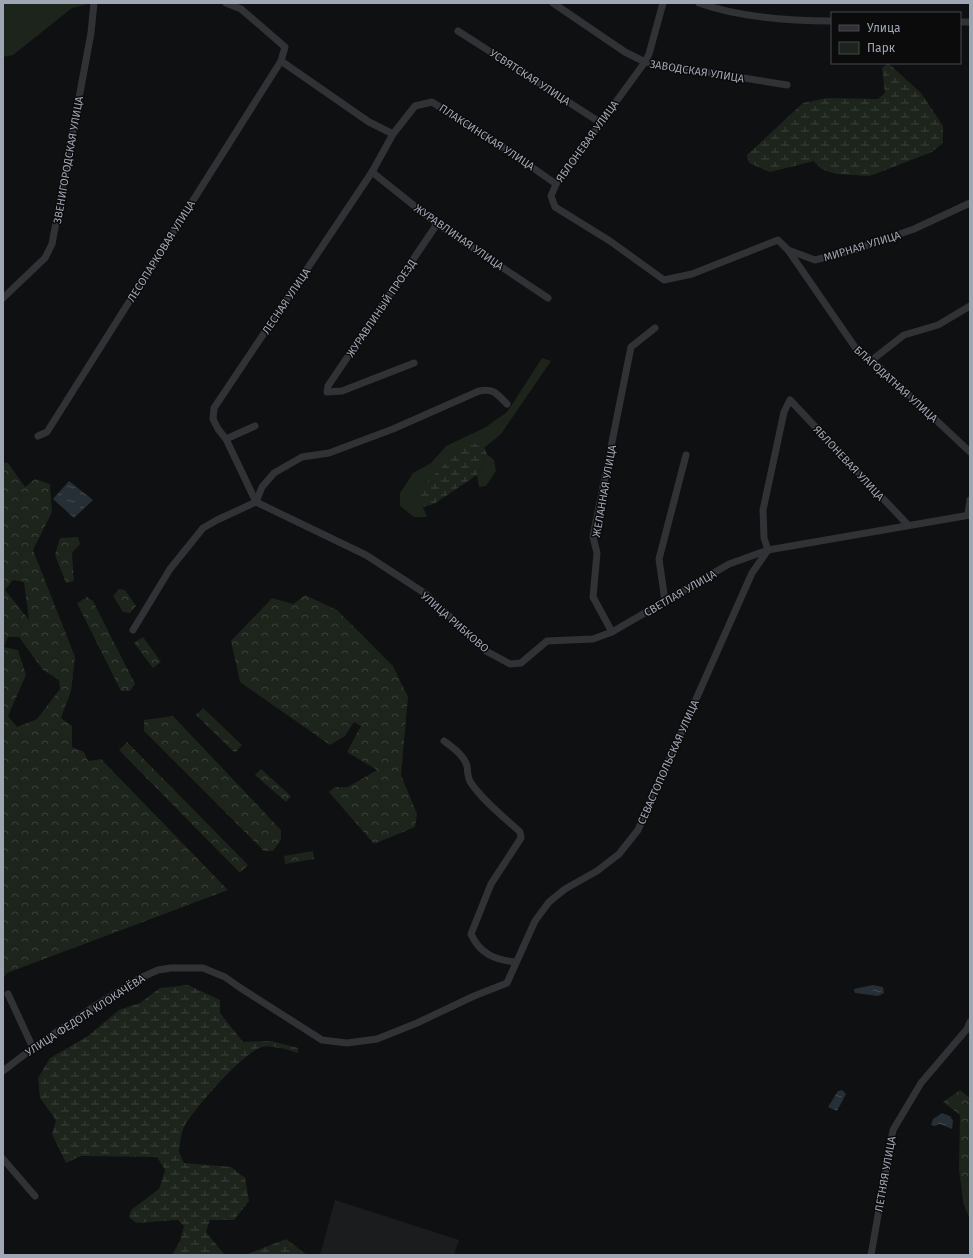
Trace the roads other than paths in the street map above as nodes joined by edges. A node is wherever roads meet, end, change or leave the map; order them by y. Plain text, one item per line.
1 (94, 3) edge
2 (226, 3) edge
3 (553, 3) edge
4 (663, 3) edge
5 (699, 3) edge
6 (831, 21) edge
7 (458, 31) dead end
8 (281, 61) junction
9 (645, 62) junction
10 (787, 85) dead end
11 (415, 106) joint
12 (601, 123) junction
13 (393, 134) junction
14 (372, 172) junction
15 (556, 184) junction
16 (970, 203) edge
17 (438, 224) junction
18 (788, 250) junction
19 (664, 280) joint
20 (3, 298) edge
21 (548, 298) dead end
22 (970, 306) edge
23 (655, 328) dead end
24 (872, 360) junction
25 (414, 363) dead end
26 (507, 404) dead end
27 (255, 426) dead end
28 (38, 436) dead end
29 (226, 438) junction
30 (970, 452) edge
31 (686, 455) dead end
32 (970, 500) edge
33 (256, 502) junction
34 (969, 515) edge
35 (908, 525) junction
36 (768, 550) junction
37 (665, 601) junction
38 (134, 630) dead end
39 (612, 632) junction
40 (593, 639) joint
41 (444, 741) dead end
42 (516, 962) junction
43 (507, 983) joint
44 (8, 994) dead end
45 (970, 1022) edge
46 (33, 1048) junction
47 (3, 1071) edge
48 (3, 1159) edge
49 (35, 1196) dead end
50 (871, 1255) edge

1 - 20 street, ЗВЕНИГОРОДСКАЯ УЛИЦА
2 - 8 street
3 - 9 street, ЗАВОДСКАЯ УЛИЦА
4 - 9 street, ЯБЛОНЕВАЯ УЛИЦА
5 - 6 street
7 - 12 street, УСВЯТСКАЯ УЛИЦА
8 - 13 street
8 - 28 street, ЛЕСОПАРКОВАЯ УЛИЦА
9 - 10 street, ЗАВОДСКАЯ УЛИЦА
9 - 12 street, ЯБЛОНЕВАЯ УЛИЦА
11 - 13 street, ЛЕСНАЯ УЛИЦА
11 - 15 street, ПЛАКСИНСКАЯ УЛИЦА
12 - 15 street, ЯБЛОНЕВАЯ УЛИЦА
13 - 14 street, ЛЕСНАЯ УЛИЦА
14 - 17 street, ЖУРАВЛИНАЯ УЛИЦА
14 - 29 street, ЛЕСНАЯ УЛИЦА
15 - 19 street, ЯБЛОНЕВАЯ УЛИЦА
16 - 18 street, МИРНАЯ УЛИЦА
17 - 21 street, ЖУРАВЛИНАЯ УЛИЦА
17 - 25 street, ЖУРАВЛИНЫЙ ПРОЕЗД
18 - 19 street, МИРНАЯ УЛИЦА
18 - 24 street, БЛАГОДАТНАЯ УЛИЦА
22 - 24 street
23 - 39 street, ЖЕЛАННАЯ УЛИЦА
24 - 30 street, БЛАГОДАТНАЯ УЛИЦА
26 - 33 street
27 - 29 street
29 - 33 street, ЛЕСНАЯ УЛИЦА
31 - 37 street
32 - 34 street
33 - 38 street
33 - 40 street, УЛИЦА РИБКОВО
34 - 35 street, СВЕТЛАЯ УЛИЦА
35 - 36 street, СВЕТЛАЯ УЛИЦА
35 - 36 street, ЯБЛОНЕВАЯ УЛИЦА
36 - 37 street, СВЕТЛАЯ УЛИЦА
36 - 42 street, СЕВАСТОПОЛЬСКАЯ УЛИЦА
37 - 39 street, СВЕТЛАЯ УЛИЦА
39 - 40 street, СВЕТЛАЯ УЛИЦА
41 - 42 street
42 - 43 street, СЕВАСТОПОЛЬСКАЯ УЛИЦА
43 - 46 street, УЛИЦА ФЕДОТА КЛОКАЧЁВА
44 - 46 street
45 - 50 street, ЛЕТНЯЯ УЛИЦА
46 - 47 street, УЛИЦА ФЕДОТА КЛОКАЧЁВА
48 - 49 street

